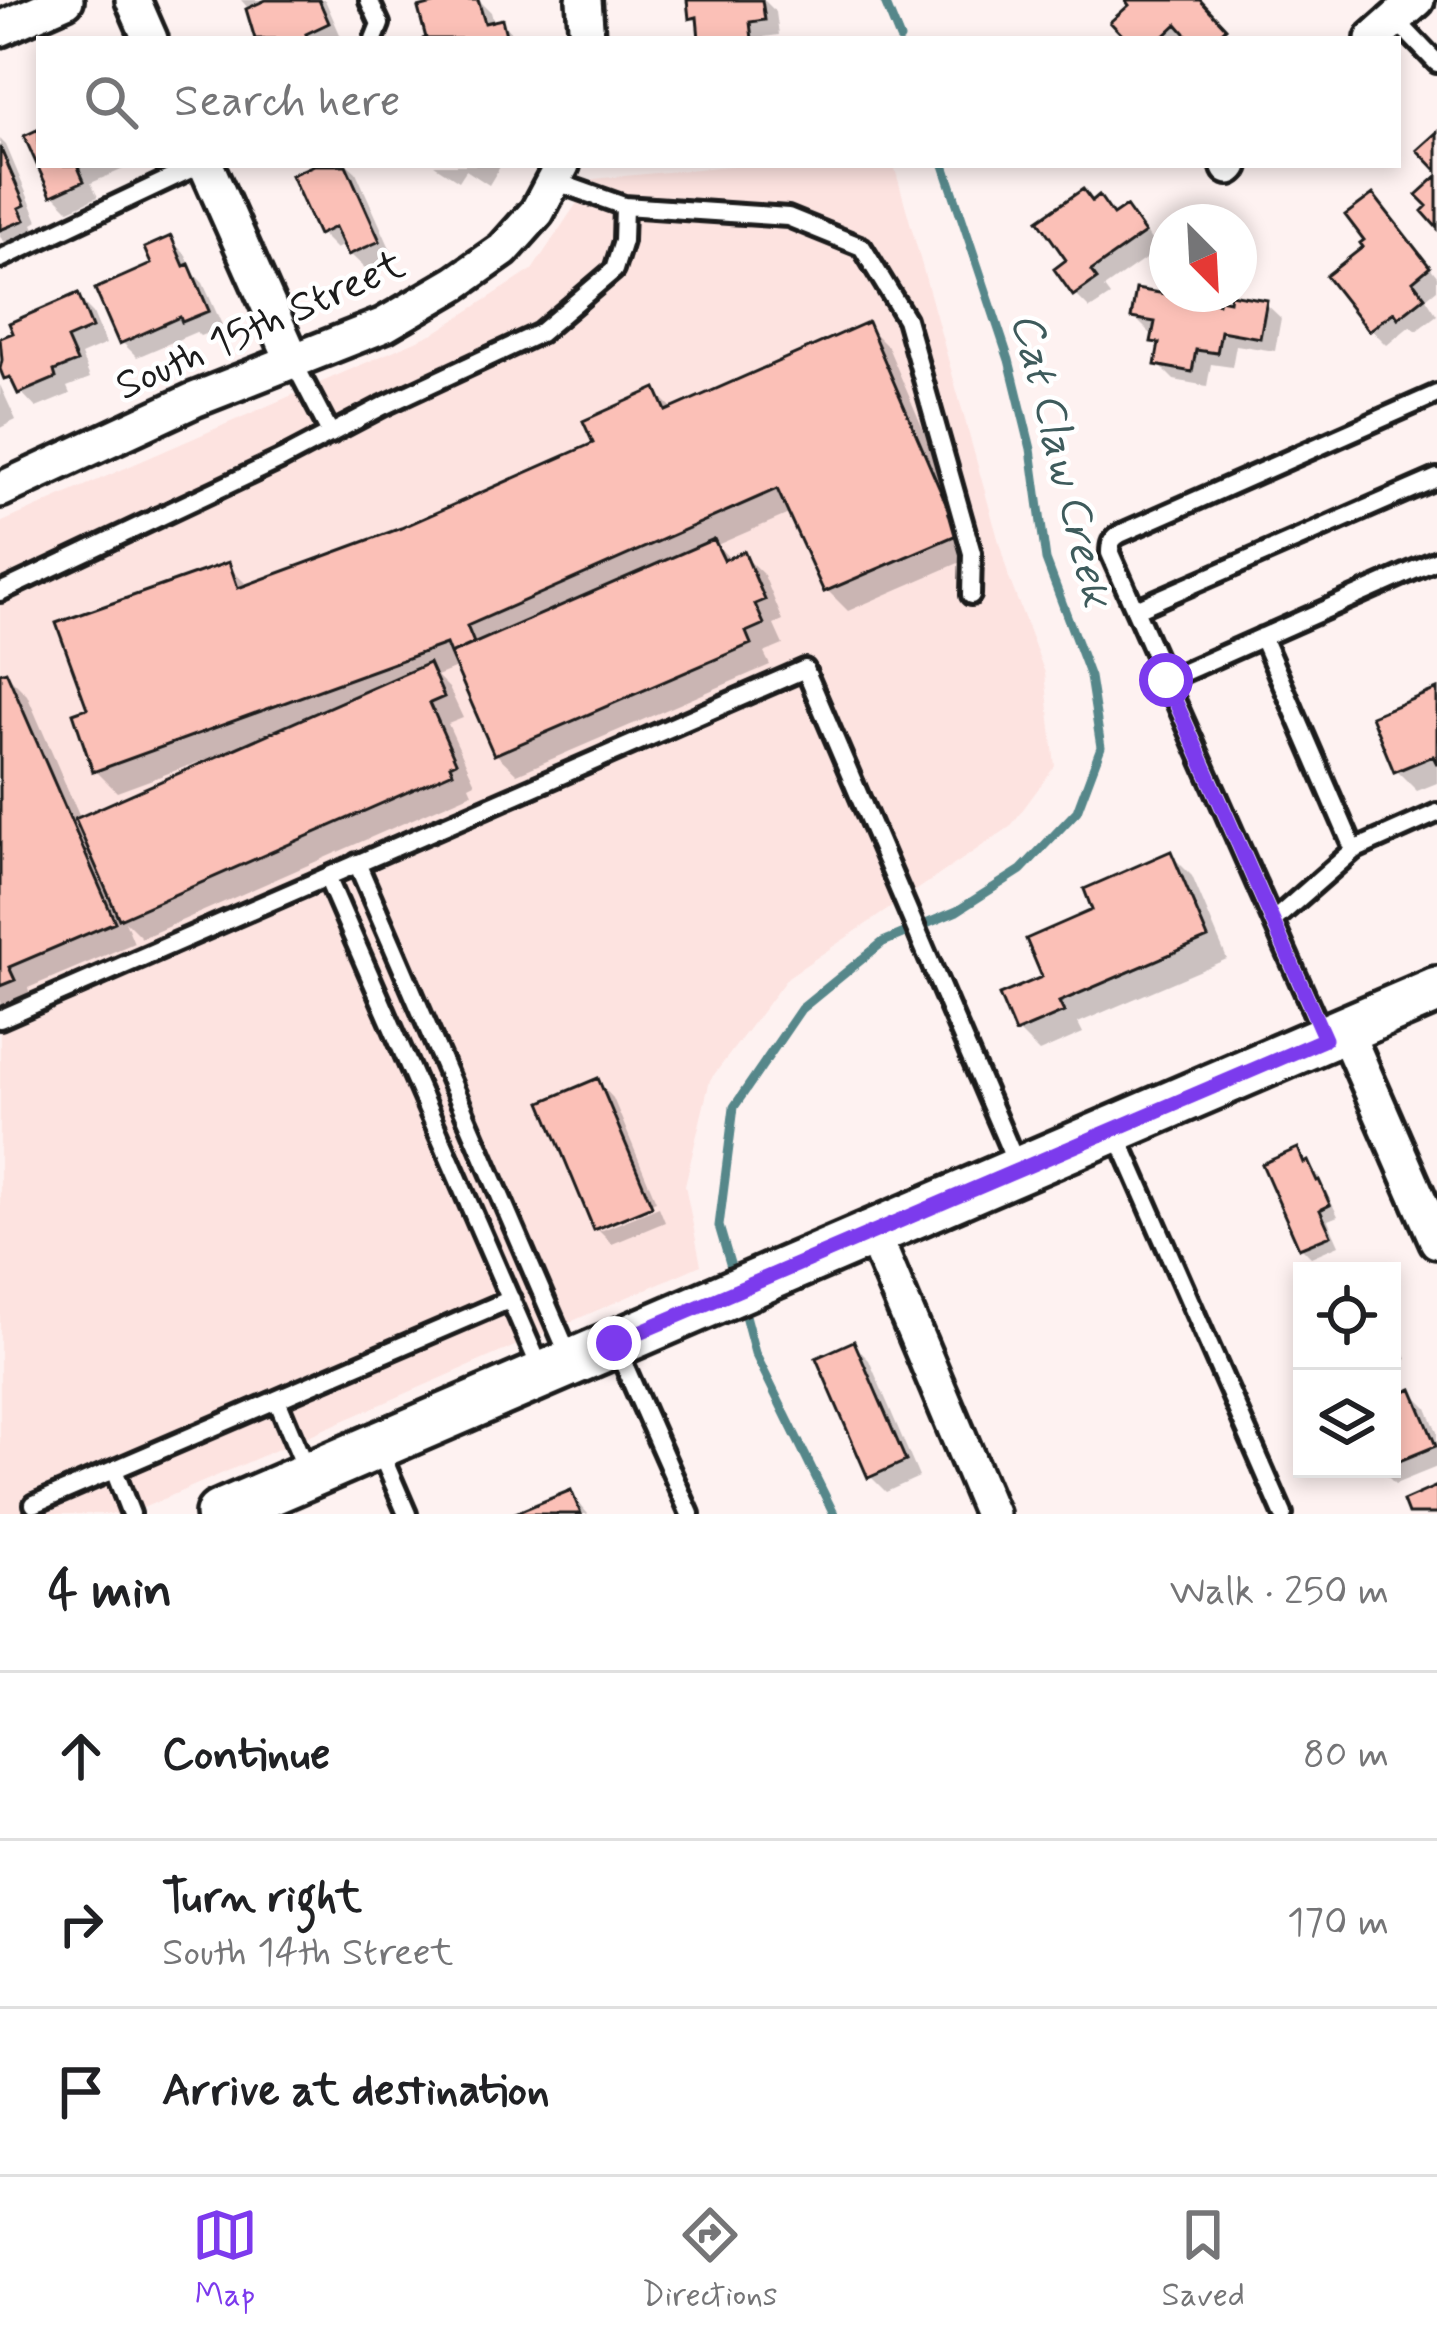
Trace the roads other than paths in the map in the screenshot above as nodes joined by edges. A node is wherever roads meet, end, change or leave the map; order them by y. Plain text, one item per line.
1 (66, 0) edge
2 (133, 0) edge
3 (370, 0) edge
4 (584, 0) edge
5 (1395, 19) edge
6 (0, 29) edge
7 (149, 36) edge
8 (375, 36) edge
9 (586, 36) edge
10 (1437, 63) edge
11 (197, 168) edge
12 (204, 168) edge
13 (558, 173) edge
14 (624, 206) junction
15 (0, 259) edge
16 (293, 361) junction
17 (1437, 394) edge
18 (331, 434) junction
19 (1437, 478) edge
20 (0, 490) edge
21 (1437, 560) edge
22 (0, 592) edge
23 (971, 595) dead end
24 (1136, 609) junction
25 (1262, 638) junction
26 (1166, 680) junction
27 (1437, 814) edge
28 (1354, 850) junction
29 (357, 863) junction
30 (327, 877) junction
31 (1273, 921) junction
32 (1437, 990) edge
33 (0, 1018) edge
34 (1335, 1034) junction
35 (1114, 1130) junction
36 (1019, 1170) junction
37 (873, 1233) junction
38 (1437, 1241) edge
39 (511, 1299) junction
40 (614, 1343) junction
41 (557, 1367) junction
42 (277, 1400) junction
43 (377, 1446) junction
44 (113, 1469) junction
45 (308, 1475) junction
46 (34, 1504) dead end
47 (131, 1514) edge
48 (219, 1514) edge
49 (407, 1514) edge
50 (690, 1514) edge
51 (991, 1514) edge
52 (1283, 1514) edge

1 - 6 street
2 - 7 street
3 - 8 lane
4 - 9 street
5 - 10 lane
11 - 15 lane
12 - 16 street
13 - 14 lane
13 - 16 street, South 15th Street
14 - 18 lane
14 - 23 lane
16 - 18 lane
16 - 20 street, South 15th Street
17 - 24 lane
18 - 22 lane
19 - 24 lane
21 - 25 lane
24 - 26 lane
25 - 26 lane
25 - 28 lane
26 - 31 lane
27 - 28 lane
28 - 31 lane
29 - 30 lane
29 - 36 lane
29 - 41 lane
30 - 33 lane
30 - 39 lane
31 - 34 lane
32 - 34 main road
34 - 35 main road
34 - 38 street
35 - 36 main road
35 - 52 lane
36 - 37 main road
37 - 40 main road
37 - 51 street
39 - 41 lane
39 - 42 lane
40 - 41 main road
40 - 50 lane
41 - 43 main road
42 - 44 lane
42 - 45 lane
43 - 45 main road
43 - 49 lane
44 - 46 lane
44 - 47 lane
45 - 48 main road

